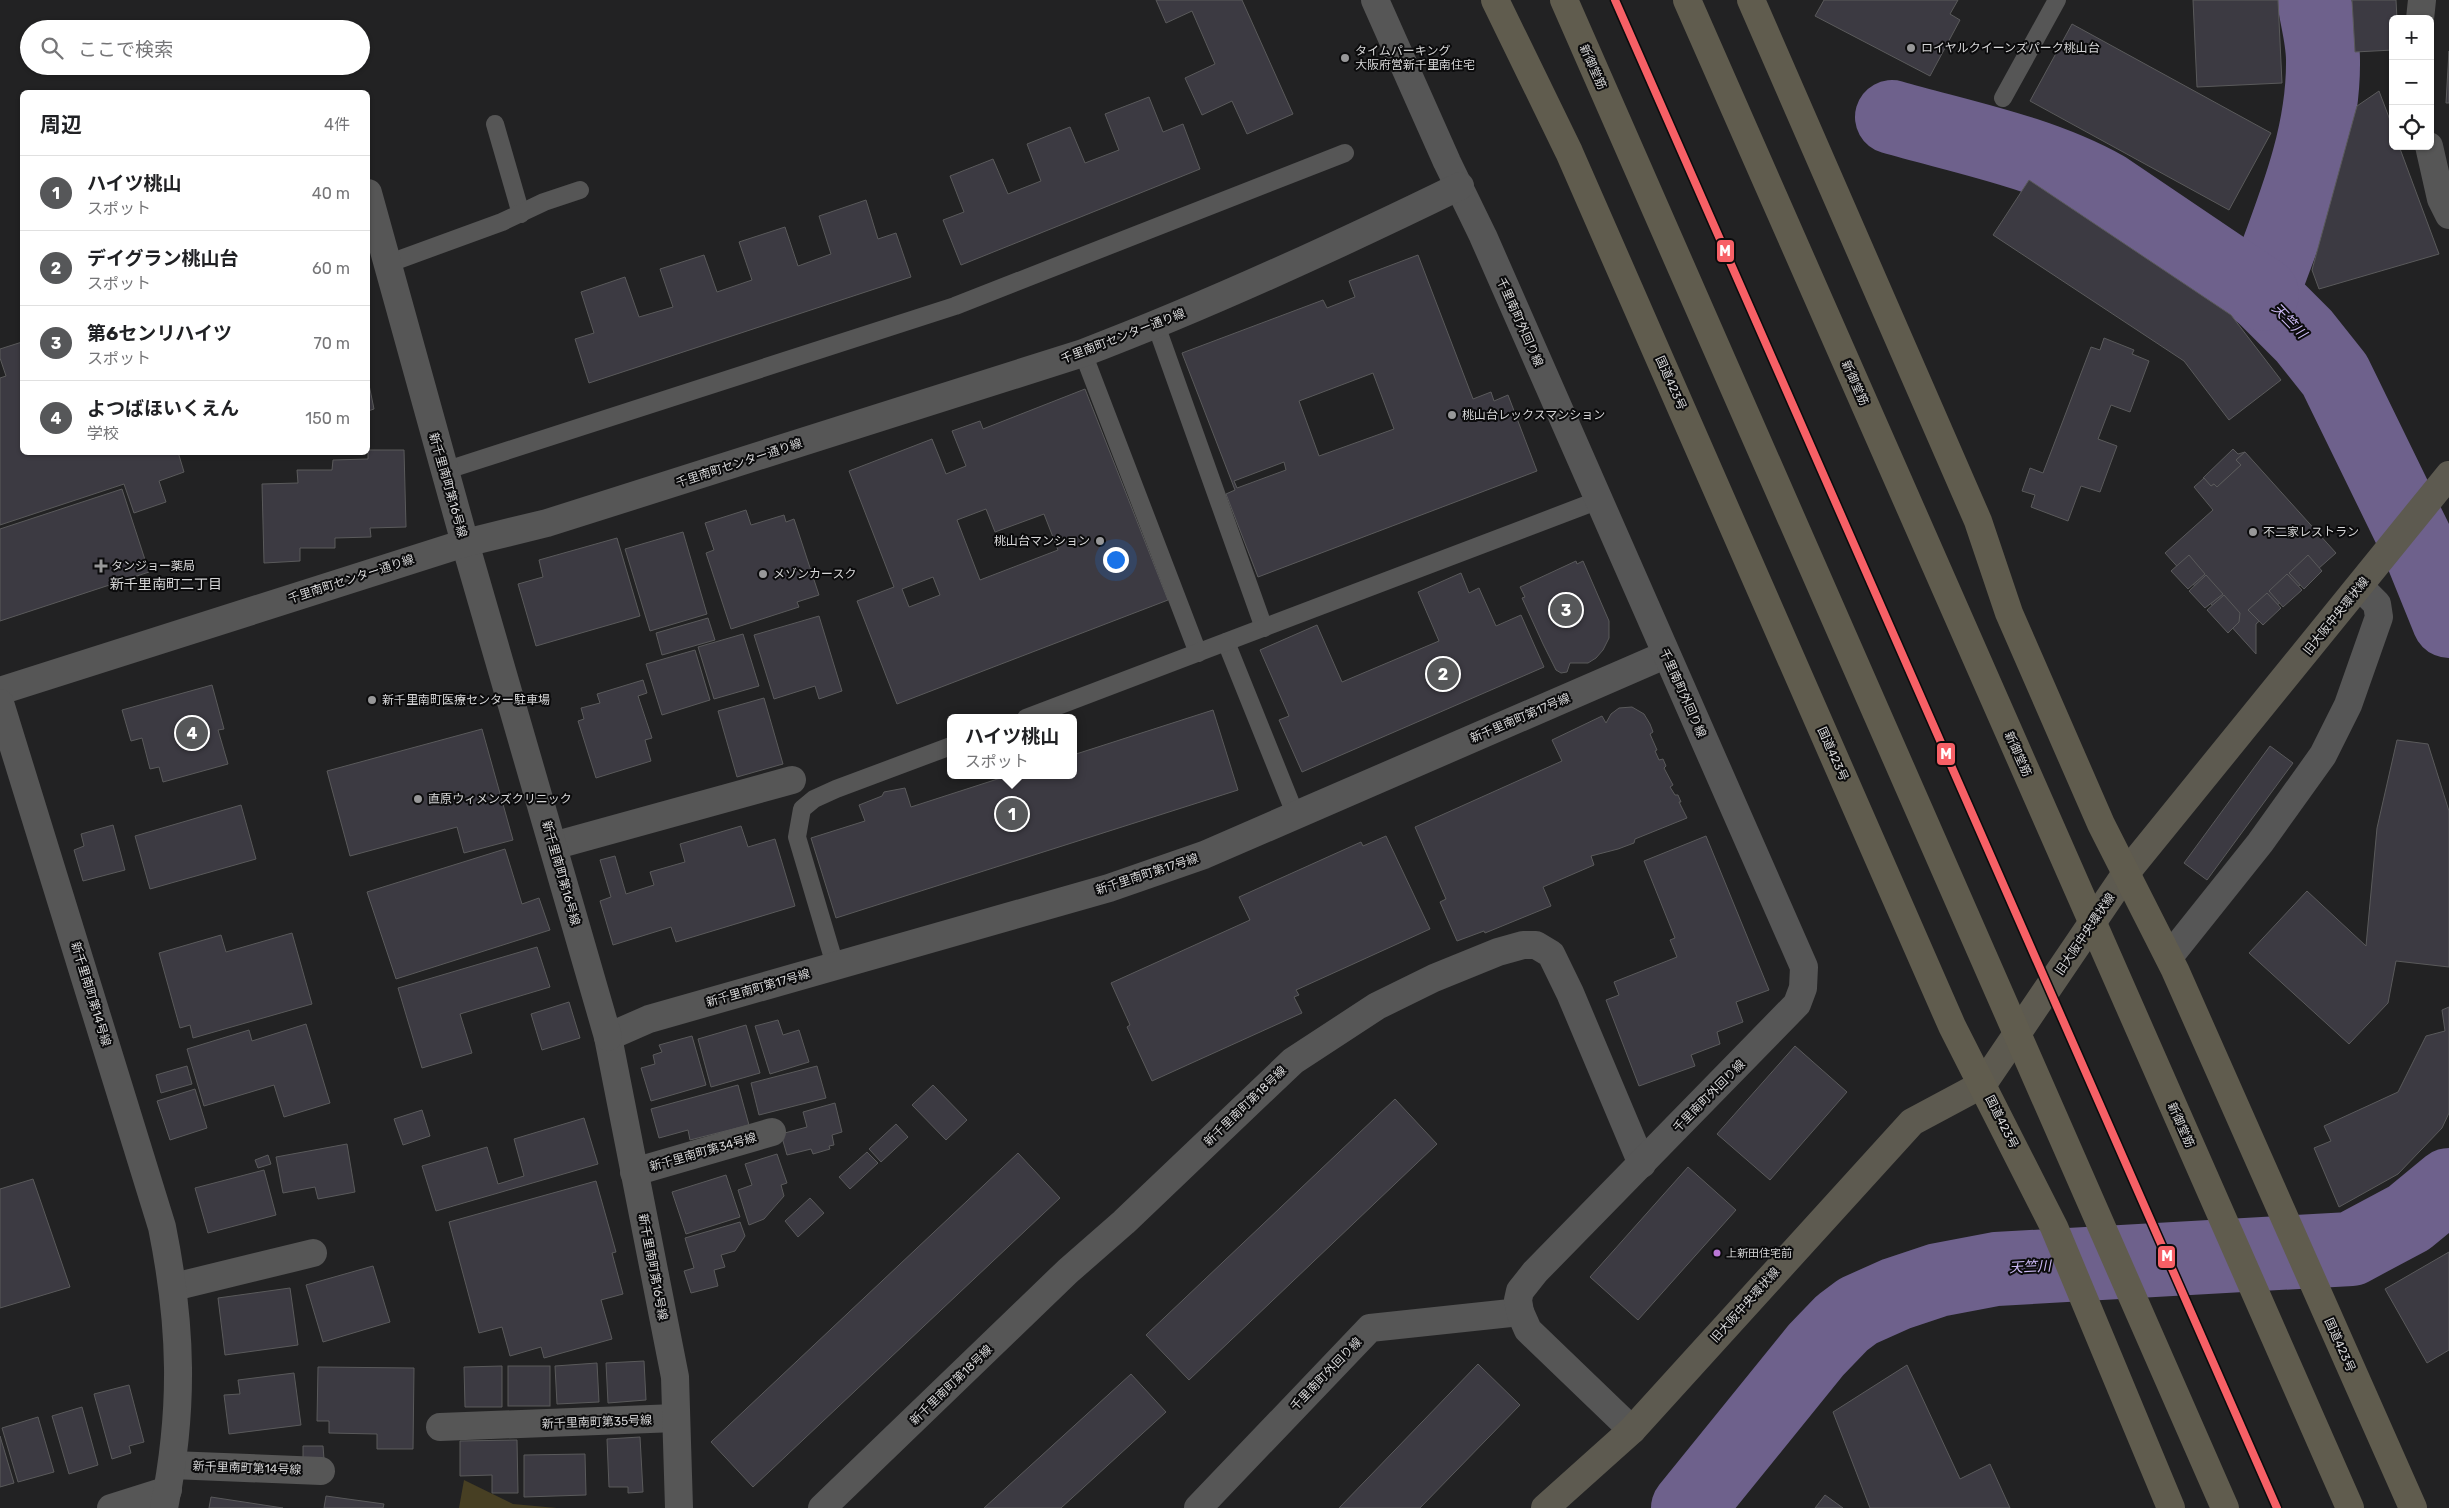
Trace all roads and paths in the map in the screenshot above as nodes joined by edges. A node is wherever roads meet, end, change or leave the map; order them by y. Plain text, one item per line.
1 (1375, 0) edge
2 (1495, 0) edge
3 (1564, 0) edge
4 (1687, 0) edge
5 (1751, 0) edge
6 (2057, 0) edge
7 (2422, 0) edge
8 (2420, 15) edge
9 (2003, 98) dead end
10 (495, 124) dead end
11 (2430, 150) edge
12 (1345, 153) dead end
13 (1460, 186) junction
14 (580, 190) dead end
15 (370, 200) edge
16 (521, 214) junction
17 (2449, 215) edge
18 (387, 264) junction
19 (1156, 325) junction
20 (1083, 353) junction
21 (444, 470) junction
22 (2449, 476) edge
23 (1599, 500) junction
24 (465, 543) junction
25 (2360, 587) junction
26 (1264, 628) junction
27 (1226, 642) junction
28 (1198, 653) junction
29 (1665, 655) junction
30 (0, 691) edge
31 (0, 703) edge
32 (1037, 714) edge
33 (947, 747) edge
34 (792, 780) dead end
35 (1296, 816) junction
36 (553, 846) junction
37 (2126, 873) junction
38 (2169, 957) junction
39 (835, 965) junction
40 (608, 1037) junction
41 (1983, 1084) junction
42 (772, 1132) dead end
43 (1642, 1164) junction
44 (634, 1172) junction
45 (313, 1253) dead end
46 (174, 1287) junction
47 (1520, 1312) junction
48 (676, 1418) junction
49 (440, 1427) dead end
50 (1632, 1430) junction
51 (321, 1471) dead end
52 (168, 1488) edge
53 (110, 1508) edge
54 (680, 1508) edge
55 (822, 1508) edge
56 (1198, 1508) edge
57 (1545, 1508) edge
58 (2171, 1508) edge
59 (2225, 1508) edge
60 (2350, 1508) edge
61 (2413, 1508) edge

1 - 13 street, 千里南町外回り線
2 - 41 highway, 国道423号
3 - 59 highway, 新御堂筋
4 - 60 highway, 新御堂筋
5 - 37 highway, 国道423号
6 - 9 lane
7 - 8 street
10 - 16 lane
11 - 17 street
12 - 21 lane
13 - 19 street, 千里南町センター通り線
13 - 23 street, 千里南町外回り線
14 - 16 lane
15 - 18 street, 新千里南町第16号線
16 - 18 lane
18 - 21 street, 新千里南町第16号線
19 - 20 street, 千里南町センター通り線
19 - 26 lane
20 - 24 street, 千里南町センター通り線
20 - 28 lane
21 - 24 street, 新千里南町第16号線
22 - 25 main road, 旧大阪中央環状線
23 - 26 lane
23 - 29 street, 千里南町外回り線
24 - 30 street, 千里南町センター通り線
24 - 36 street, 新千里南町第16号線
25 - 37 main road, 旧大阪中央環状線
25 - 38 street
26 - 27 lane
27 - 28 lane
27 - 35 lane
28 - 32 lane
29 - 35 street, 新千里南町第17号線
29 - 43 street, 千里南町外回り線
31 - 46 street, 新千里南町第14号線
33 - 39 lane
34 - 36 street
35 - 39 street, 新千里南町第17号線
36 - 40 street, 新千里南町第16号線
37 - 38 highway, 国道423号
37 - 41 main road, 旧大阪中央環状線
38 - 61 highway, 国道423号
39 - 40 street, 新千里南町第17号線
40 - 44 street, 新千里南町第16号線
41 - 50 main road, 旧大阪中央環状線
41 - 58 highway, 国道423号
42 - 44 street, 新千里南町第34号線
43 - 47 street, 千里南町外回り線
43 - 55 street, 新千里南町第18号線
44 - 48 street, 新千里南町第16号線
45 - 46 street
46 - 52 street, 新千里南町第14号線
47 - 50 street
47 - 56 street, 千里南町外回り線
48 - 49 street, 新千里南町第35号線
48 - 54 street, 新千里南町第16号線
50 - 57 main road, 旧大阪中央環状線
51 - 52 street, 新千里南町第14号線
52 - 53 street

